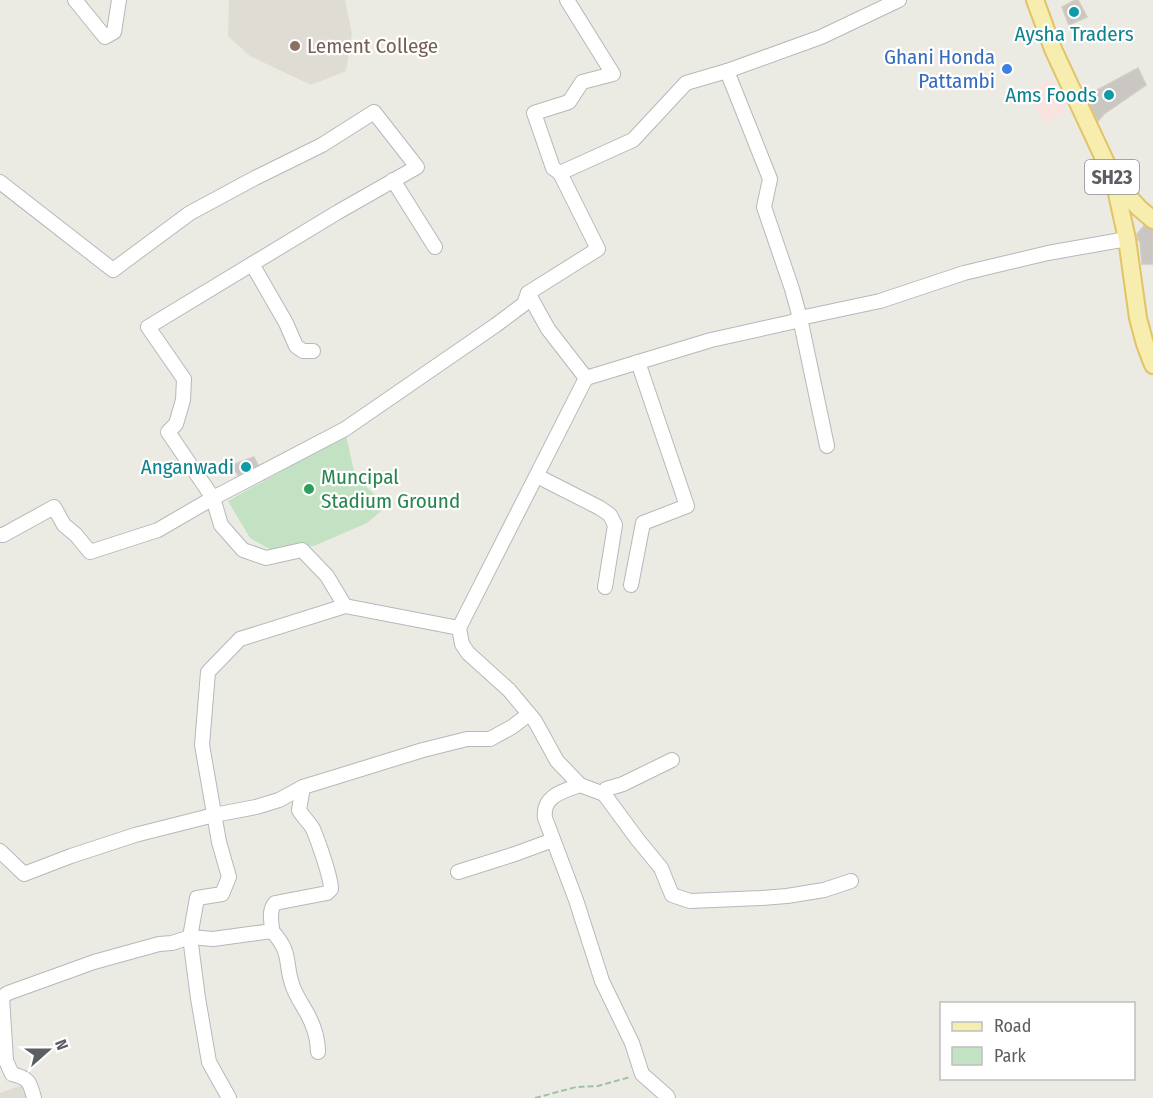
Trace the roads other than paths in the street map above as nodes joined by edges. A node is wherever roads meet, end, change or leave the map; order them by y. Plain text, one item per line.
1 (75, 0) edge
2 (119, 0) edge
3 (567, 0) edge
4 (899, 0) edge
5 (1038, 1) edge
6 (727, 71) junction
7 (560, 173) junction
8 (393, 180) junction
9 (1114, 180) junction
10 (0, 182) edge
11 (1153, 220) edge
12 (1127, 239) junction
13 (435, 247) dead end
14 (252, 264) junction
15 (528, 293) junction
16 (800, 318) junction
17 (313, 351) dead end
18 (638, 362) junction
19 (1153, 365) edge
20 (586, 378) junction
21 (827, 446) dead end
22 (537, 476) junction
23 (213, 498) junction
24 (0, 534) edge
25 (631, 585) dead end
26 (605, 587) dead end
27 (345, 606) junction
28 (459, 628) junction
29 (529, 714) junction
30 (672, 760) dead end
31 (580, 785) junction
32 (303, 787) junction
33 (604, 794) junction
34 (214, 815) junction
35 (553, 840) junction
36 (0, 850) edge
37 (458, 872) dead end
38 (851, 881) dead end
39 (272, 931) junction
40 (190, 937) junction
41 (318, 1052) dead end
42 (34, 1098) edge
43 (229, 1098) edge
44 (668, 1098) edge

1 - 2 street
3 - 7 street
4 - 6 street
5 - 9 main road, SH23
6 - 7 street
6 - 16 street
7 - 15 street
8 - 10 street
8 - 13 street
8 - 14 street
9 - 11 main road
9 - 12 main road, SH23
12 - 16 street
12 - 19 main road, SH23
14 - 17 street
14 - 23 street
15 - 20 street
15 - 23 street
16 - 18 street
16 - 21 street
18 - 20 street
18 - 25 street
20 - 22 street
22 - 26 street
22 - 28 street
23 - 24 street
23 - 27 street
27 - 28 street
27 - 34 street
28 - 29 street
29 - 31 street
29 - 32 street
30 - 33 street
31 - 33 street
31 - 35 street
32 - 34 street
32 - 39 street
33 - 38 street
34 - 36 street
34 - 40 street
35 - 37 street
35 - 44 street
39 - 40 street
39 - 41 street
40 - 42 street
40 - 43 street

